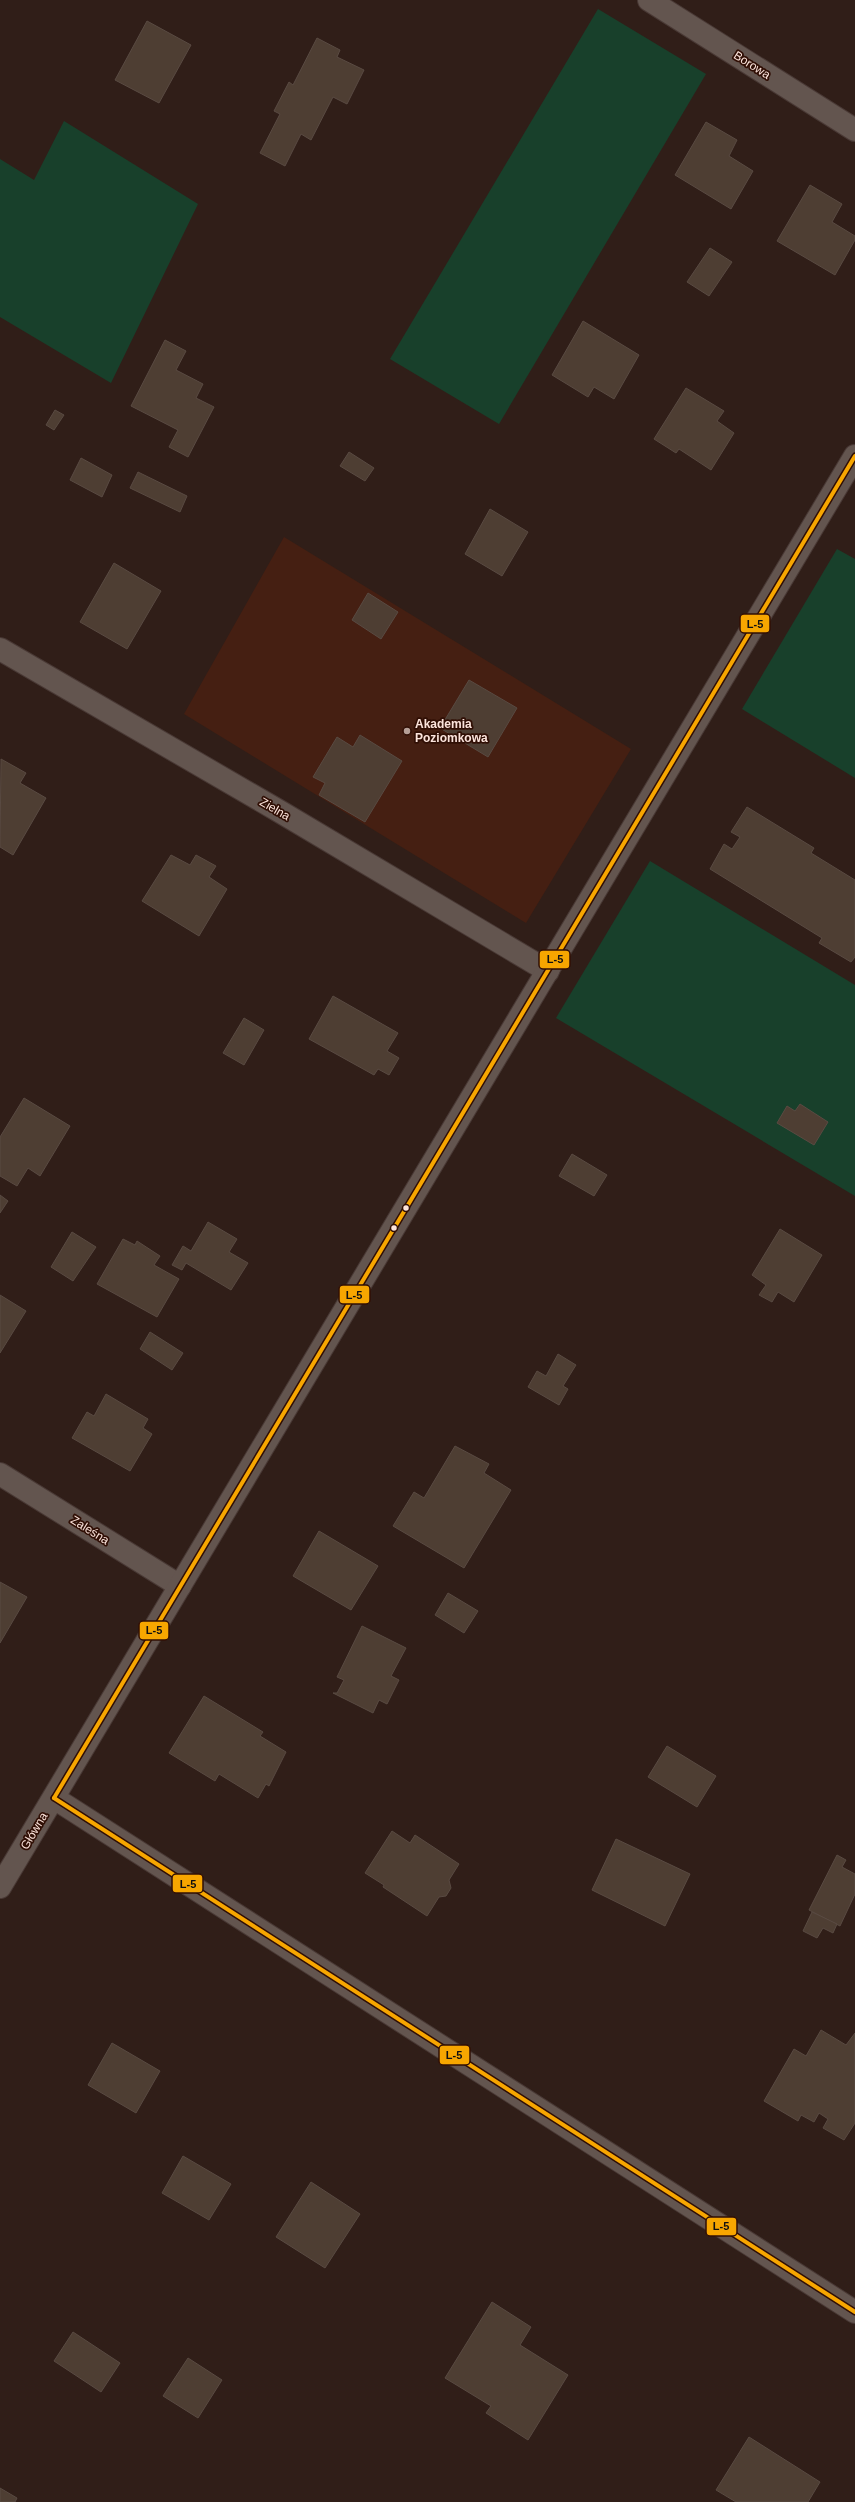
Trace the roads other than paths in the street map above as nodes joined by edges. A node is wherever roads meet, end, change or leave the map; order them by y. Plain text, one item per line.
1 (649, 0) edge
2 (855, 130) edge
3 (855, 456) edge
4 (0, 649) edge
5 (548, 971) junction
6 (0, 1474) edge
7 (180, 1586) junction
8 (54, 1798) junction
9 (0, 1887) edge
10 (855, 2312) edge

1 - 2 street, Borowa
3 - 5 street, Główna
4 - 5 street, Zielna
5 - 7 street, Główna
6 - 7 street, Zaleśna
7 - 8 street, Główna
8 - 9 street, Główna
8 - 10 street

